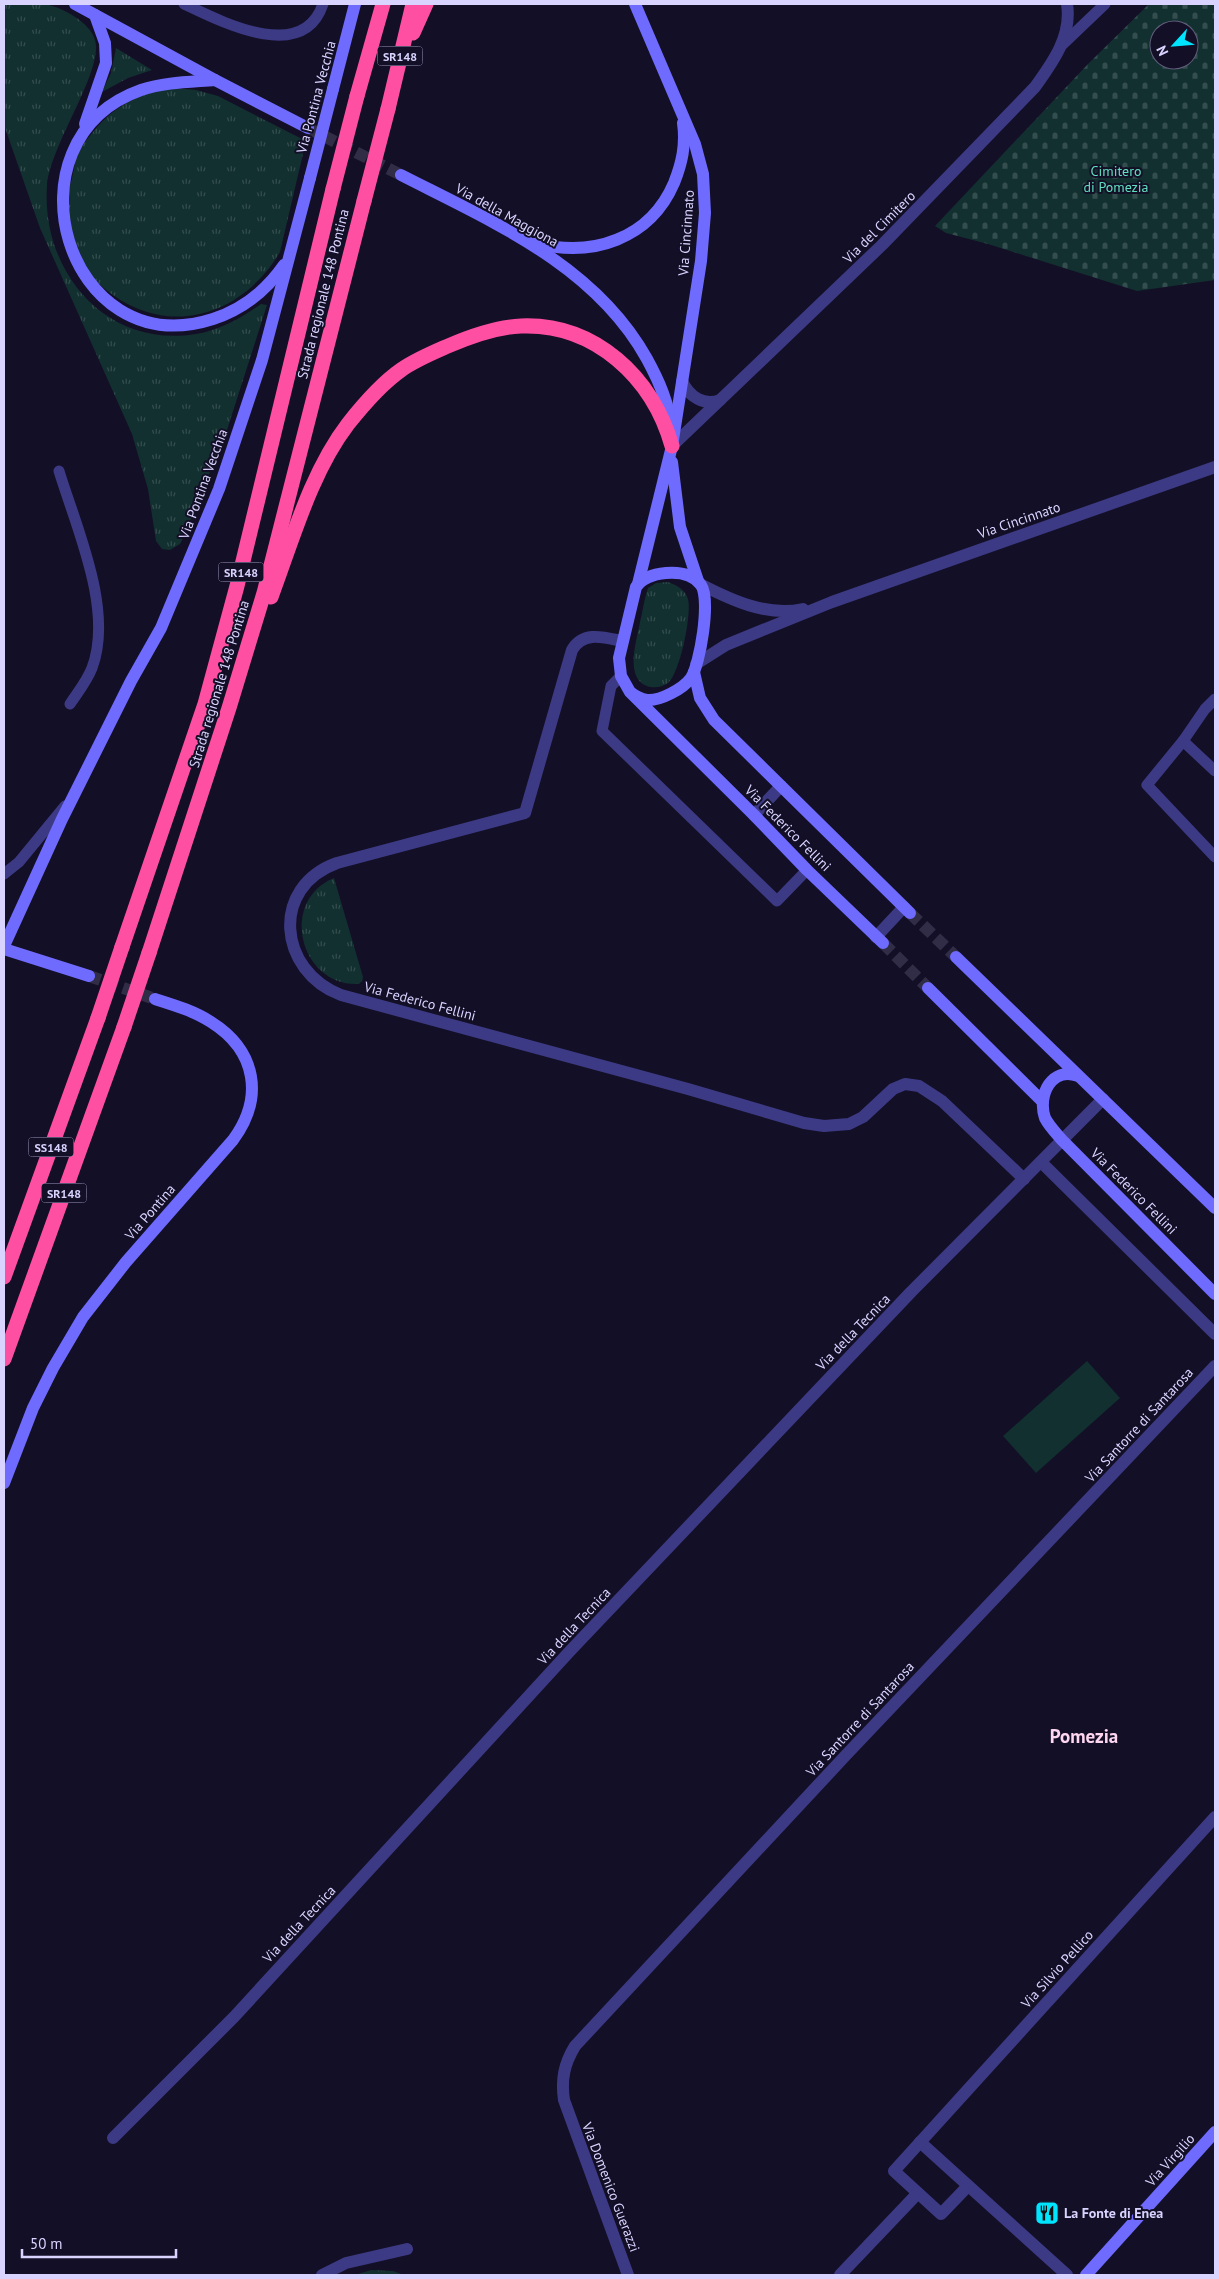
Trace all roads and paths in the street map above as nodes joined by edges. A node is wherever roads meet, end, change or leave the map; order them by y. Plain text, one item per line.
1 (75, 4) edge
2 (184, 4) edge
3 (323, 4) edge
4 (355, 4) edge
5 (382, 4) edge
6 (413, 4) edge
7 (426, 4) edge
8 (635, 4) edge
9 (1067, 4) edge
10 (1105, 4) edge
11 (95, 15) junction
12 (1061, 46) junction
13 (396, 71) junction
14 (215, 80) junction
15 (677, 99) junction
16 (84, 126) junction
17 (308, 128) tunnel mouth
18 (401, 175) tunnel mouth
19 (526, 240) junction
20 (289, 259) junction
21 (682, 381) junction
22 (720, 400) junction
23 (672, 446) junction
24 (1215, 468) edge
25 (59, 471) dead end
26 (699, 583) junction
27 (638, 584) junction
28 (832, 602) junction
29 (622, 641) junction
30 (695, 668) junction
31 (621, 676) junction
32 (630, 692) junction
33 (1215, 699) edge
34 (70, 704) dead end
35 (230, 708) junction
36 (1184, 742) junction
37 (1215, 771) edge
38 (781, 786) junction
39 (76, 793) junction
40 (754, 815) junction
41 (1215, 857) edge
42 (807, 870) junction
43 (4, 874) edge
44 (4, 948) edge
45 (956, 958) tunnel mouth
46 (89, 976) tunnel mouth
47 (928, 988) tunnel mouth
48 (155, 998) tunnel mouth
49 (98, 1018) joint
50 (1078, 1076) junction
51 (1103, 1099) junction
52 (1043, 1102) junction
53 (1062, 1140) junction
54 (1041, 1162) junction
55 (1024, 1179) junction
56 (1215, 1208) edge
57 (4, 1276) edge
58 (1215, 1294) edge
59 (1215, 1334) edge
60 (4, 1359) edge
61 (1215, 1366) edge
62 (4, 1483) edge
63 (1215, 1816) edge
64 (566, 2110) joint
65 (1215, 2132) edge
66 (113, 2138) dead end
67 (920, 2142) junction
68 (968, 2186) junction
69 (918, 2193) junction
70 (407, 2249) dead end
71 (322, 2275) edge
72 (628, 2275) edge
73 (840, 2275) edge
74 (1067, 2275) edge
75 (1086, 2275) edge

1 - 11 street
2 - 3 lane
4 - 20 street, Via Pontina Vecchia, bridge
5 - 49 highway, Strada regionale 148 Pontina / SR148, bridge
6 - 13 highway, Strada regionale 148 Pontina / SR148
7 - 13 highway
8 - 15 street, Via Cincinnato
9 - 12 street, Via del Cimitero
10 - 12 lane
11 - 14 street
11 - 16 street
12 - 22 street, Via del Cimitero
13 - 35 highway, Strada regionale 148 Pontina / SR148, bridge
14 - 16 street
14 - 17 street
15 - 19 street
15 - 21 street, Via Cincinnato
16 - 20 street
18 - 19 street, Via della Maggiona
19 - 23 street, Via della Maggiona
20 - 39 street, Via Pontina Vecchia
21 - 22 street
21 - 23 street, Via Cincinnato
22 - 23 street, Via del Cimitero
23 - 26 street, Via Cincinnato
23 - 27 street, Via Cincinnato
23 - 35 highway
24 - 28 street, Via Cincinnato
25 - 34 lane
26 - 27 street
26 - 28 street, Via Cincinnato
26 - 30 street
27 - 29 street
28 - 30 street, Via Cincinnato
29 - 31 street
29 - 55 street, Via Federico Fellini
30 - 32 street
30 - 38 street, Via Federico Fellini
31 - 32 street
31 - 42 lane
32 - 40 street, Via Federico Fellini
33 - 36 lane
35 - 60 highway, Strada regionale 148 Pontina / SR148, bridge
36 - 37 lane
36 - 41 lane
38 - 40 street
38 - 42 street, Via Federico Fellini
39 - 43 lane
39 - 44 street, Via Pontina Vecchia
40 - 42 street, Via Federico Fellini
44 - 46 street
45 - 50 street
47 - 52 street, Via Federico Fellini
48 - 62 street, Via Pontina
49 - 57 highway, SS148
50 - 51 street
50 - 52 street
51 - 53 street, Via della Tecnica
51 - 56 street
52 - 53 street, Via Federico Fellini
53 - 54 street, Via della Tecnica
53 - 58 street, Via Federico Fellini
54 - 55 street, Via della Tecnica
54 - 59 street
55 - 66 street, Via della Tecnica
61 - 64 street, Via Santorre di Santarosa
63 - 67 street, Via Silvio Pellico
64 - 72 street, Via Domenico Guerazzi
65 - 75 street, Via Virgilio
67 - 68 street
67 - 69 street, Via Silvio Pellico
68 - 69 street
68 - 74 street
69 - 73 street
70 - 71 street

